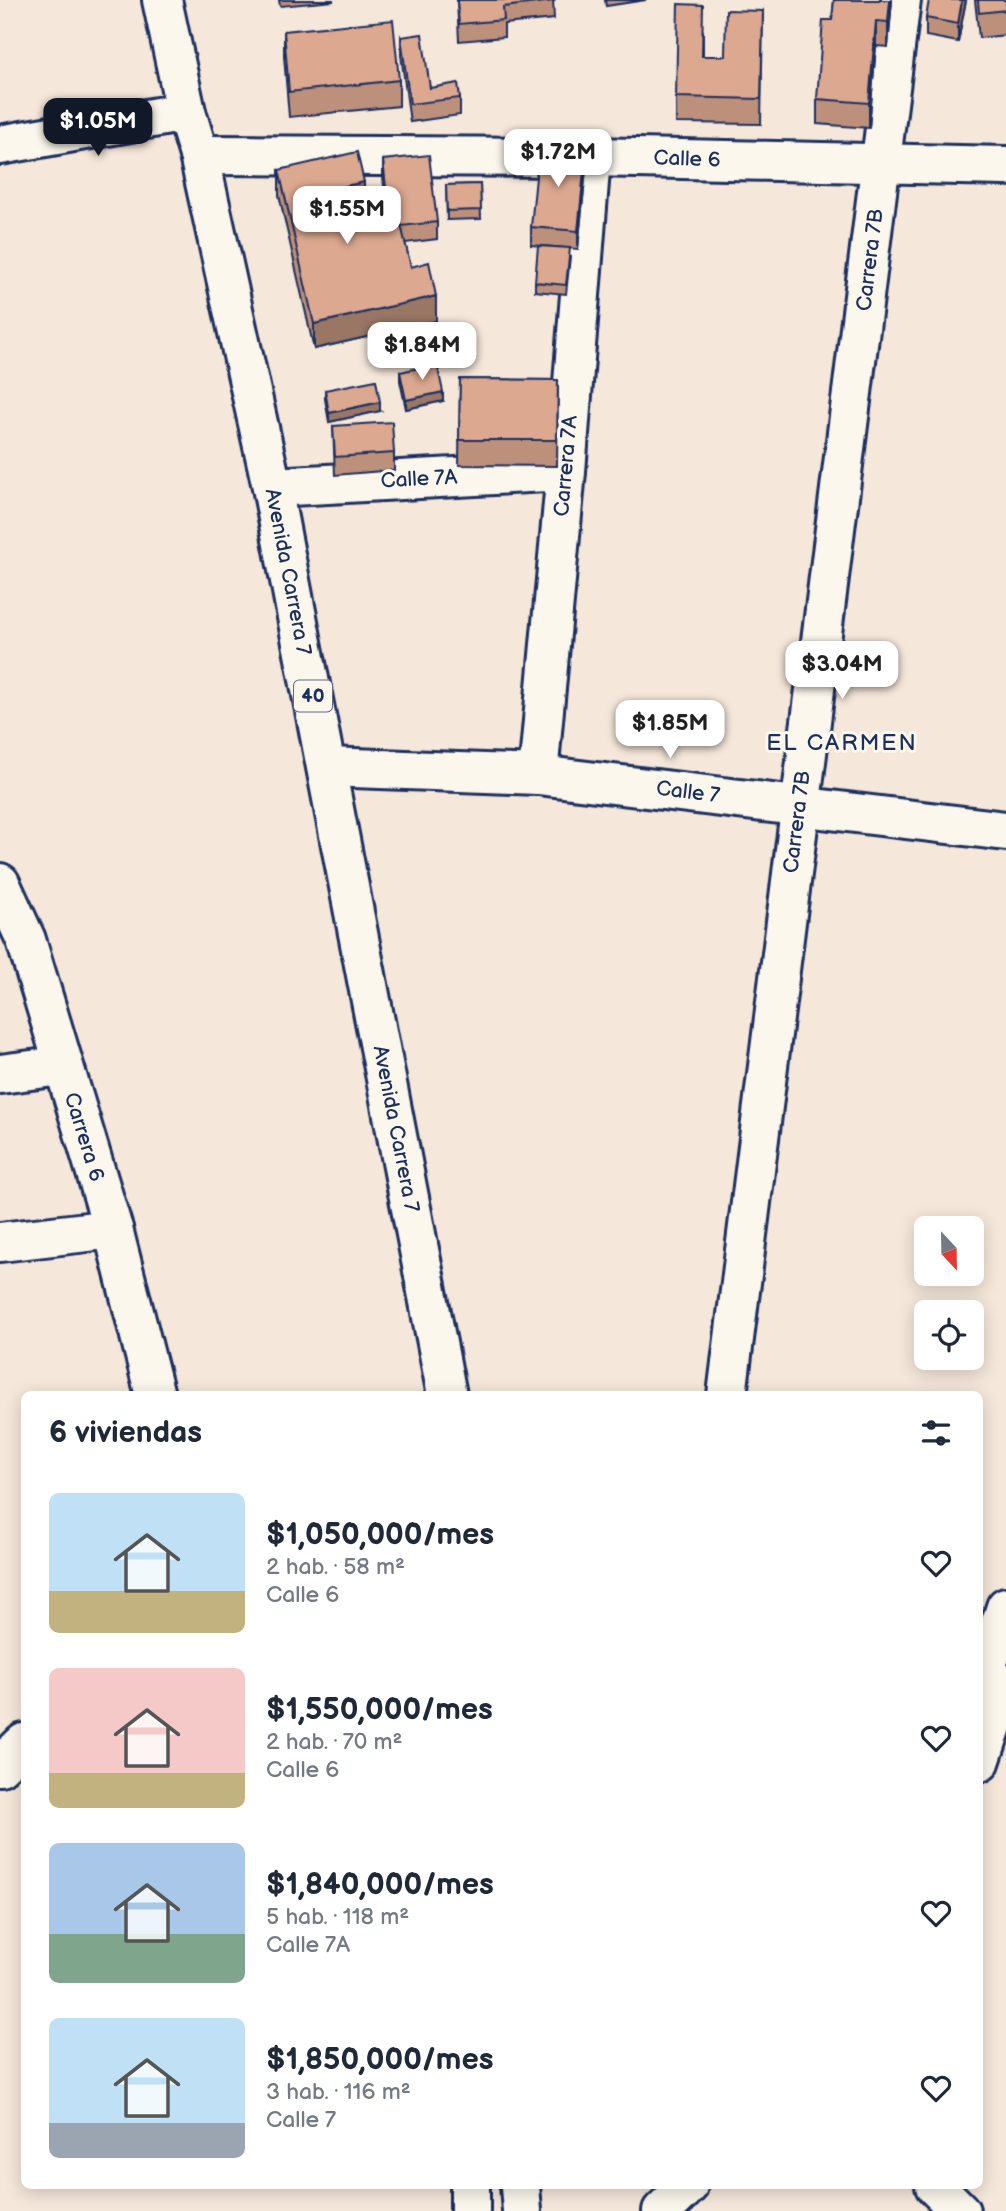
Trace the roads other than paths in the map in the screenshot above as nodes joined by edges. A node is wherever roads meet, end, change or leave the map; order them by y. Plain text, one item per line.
1 (162, 0) edge
2 (901, 0) edge
3 (186, 112) junction
4 (0, 145) edge
5 (199, 155) junction
6 (592, 157) junction
7 (882, 165) junction
8 (1006, 166) edge
9 (566, 471) junction
10 (272, 487) junction
11 (327, 767) junction
12 (538, 775) junction
13 (799, 806) junction
14 (1006, 831) edge
15 (0, 883) edge
16 (13, 942) edge
17 (62, 1066) junction
18 (0, 1074) edge
19 (113, 1229) junction
20 (0, 1242) edge
21 (154, 1391) edge
22 (446, 1391) edge
23 (727, 1391) edge
24 (1006, 1607) edge
25 (993, 1666) edge
26 (983, 1740) edge
27 (21, 1746) edge
28 (0, 1766) edge
29 (470, 2189) edge
30 (520, 2189) edge
31 (656, 2189) edge
32 (685, 2189) edge
33 (938, 2189) edge
34 (470, 2211) edge
35 (522, 2211) edge
36 (638, 2211) edge
37 (662, 2211) edge
38 (960, 2211) edge

1 - 3 street, Avenida Carrera 7 / 40
2 - 7 street, Carrera 7B
3 - 4 street
3 - 5 street, Avenida Carrera 7 / 40
5 - 6 street, Calle 6
5 - 10 street, Avenida Carrera 7 / 40
6 - 7 street, Calle 6
6 - 9 street, Carrera 7A
7 - 8 street, Calle 6
7 - 13 street, Carrera 7B
9 - 10 street, Calle 7A
9 - 12 street, Carrera 7A
10 - 11 street, Avenida Carrera 7 / 40
11 - 12 street, Calle 7
11 - 22 street, Avenida Carrera 7 / 40
12 - 13 street, Calle 7
13 - 14 street, Calle 7
13 - 23 street, Carrera 7B
15 - 16 street, Carrera 6
16 - 17 street, Carrera 6
17 - 18 street
17 - 19 street, Carrera 6
19 - 20 street
19 - 21 street, Carrera 6
24 - 25 street
25 - 26 street
27 - 28 street
29 - 34 street
30 - 35 street
31 - 36 street
32 - 37 street
33 - 38 street

